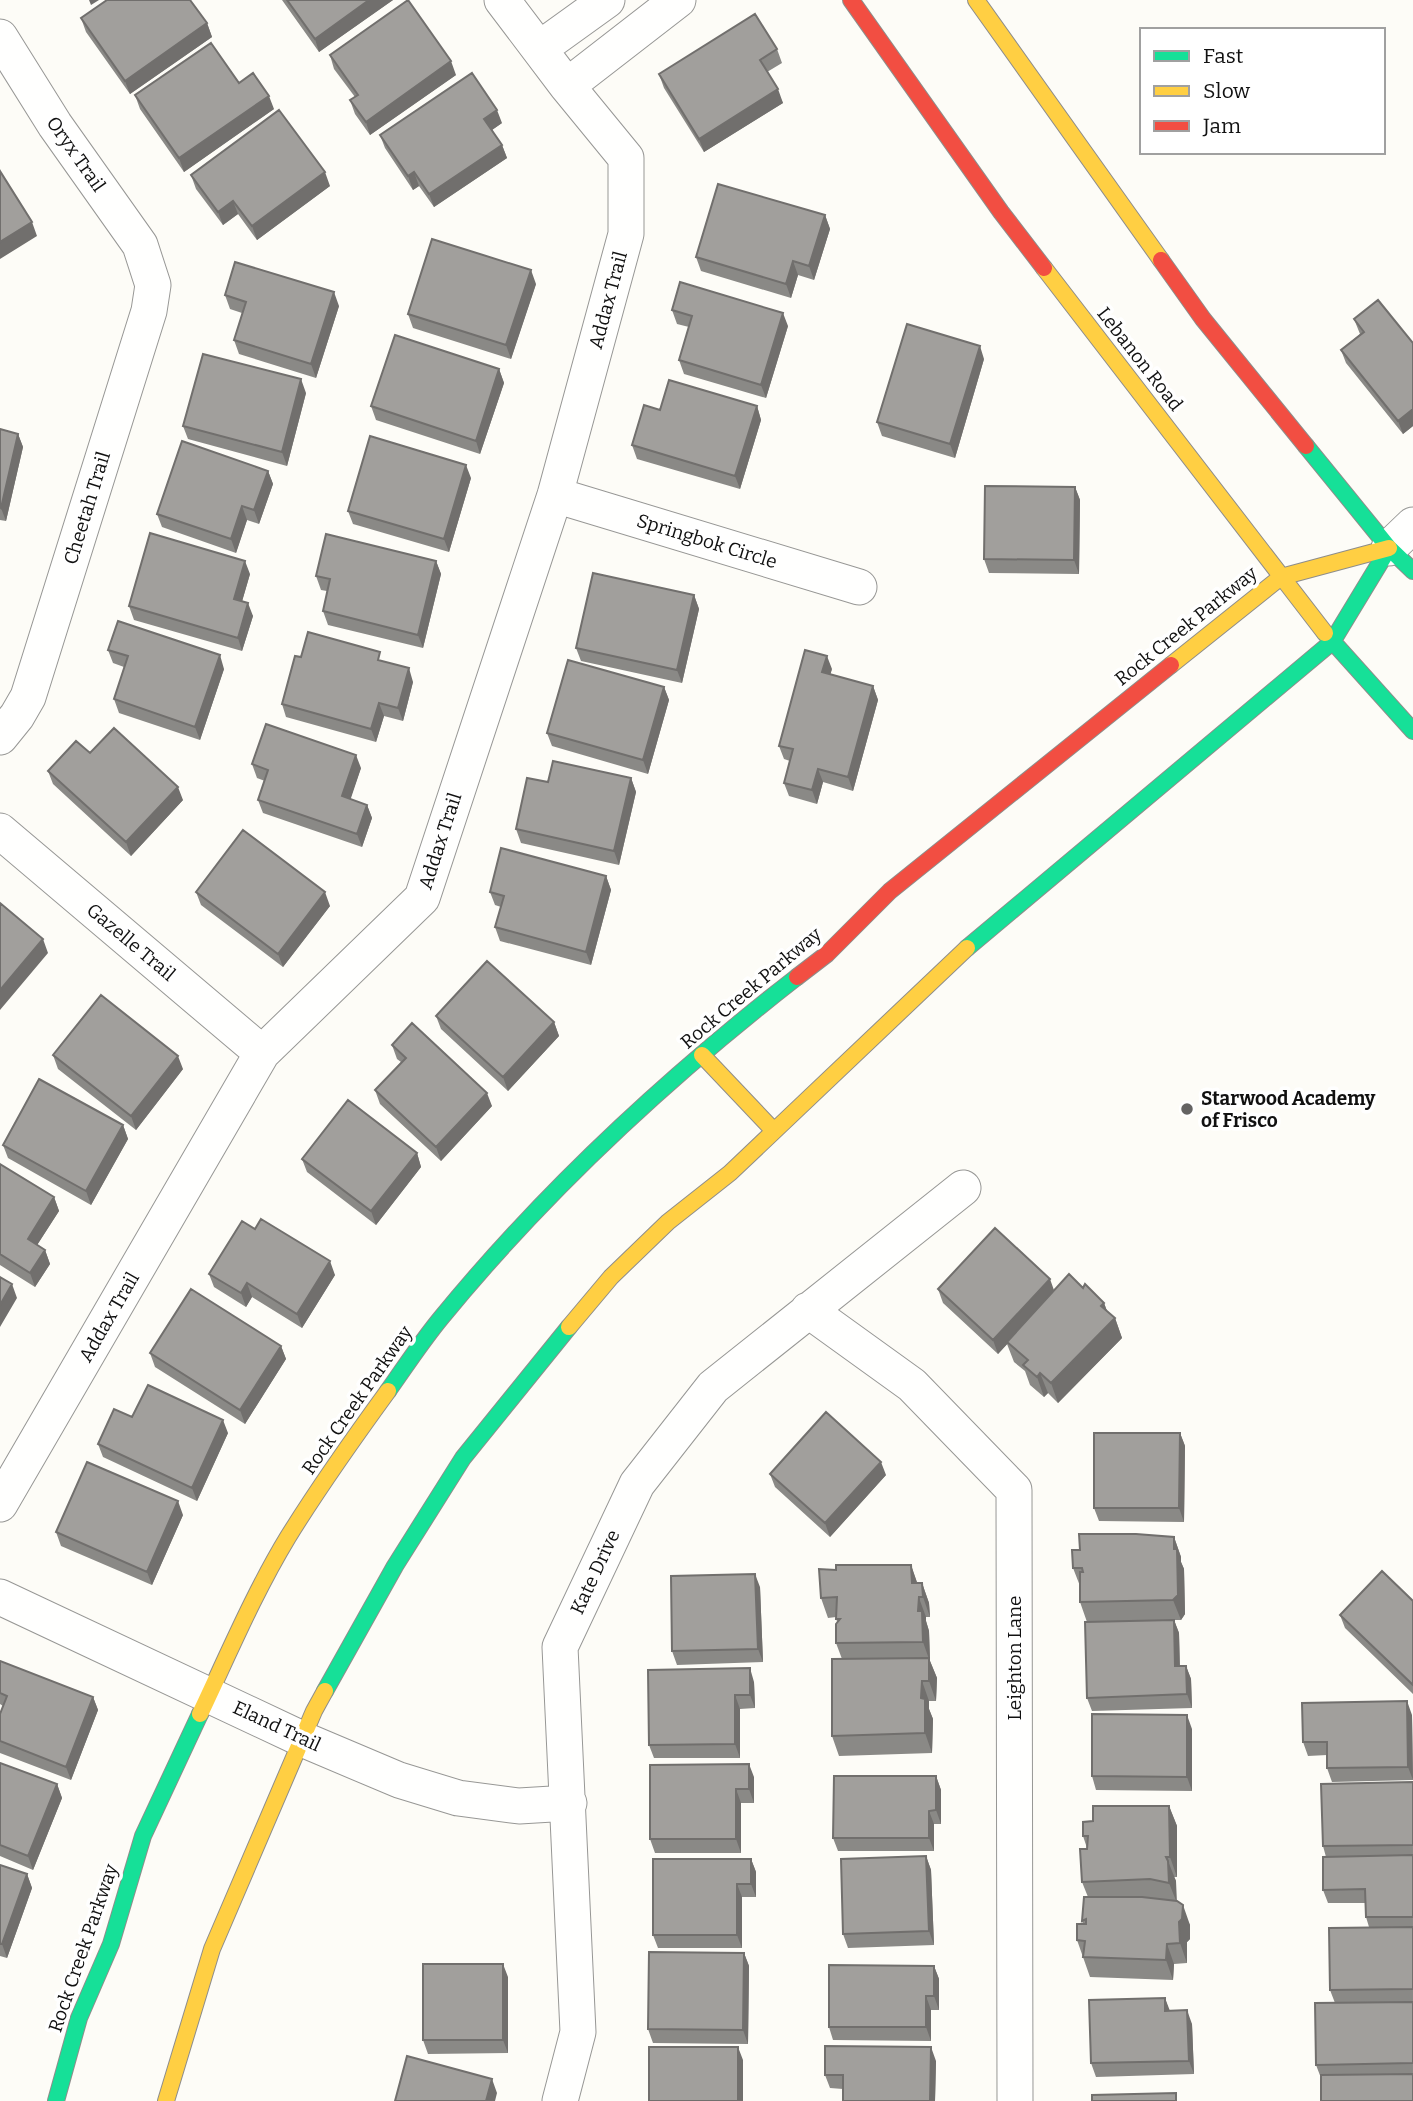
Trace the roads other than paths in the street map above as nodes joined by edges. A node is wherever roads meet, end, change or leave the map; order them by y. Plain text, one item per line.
1 (502, 0) edge
2 (607, 0) edge
3 (678, 0) edge
4 (851, 0) edge
5 (976, 0) edge
6 (0, 37) edge
7 (539, 49) junction
8 (567, 86) junction
9 (150, 272) joint
10 (555, 495) junction
11 (1405, 548) edge
12 (1281, 576) junction
13 (859, 587) dead end
14 (1332, 642) junction
15 (1413, 731) edge
16 (0, 737) edge
17 (0, 831) edge
18 (262, 1052) junction
19 (702, 1055) junction
20 (774, 1131) junction
21 (963, 1188) dead end
22 (808, 1310) junction
23 (0, 1504) edge
24 (0, 1597) edge
25 (209, 1695) junction
26 (302, 1739) junction
27 (569, 1803) junction
28 (55, 2101) edge
29 (166, 2101) edge
30 (560, 2101) edge
31 (1015, 2101) edge

1 - 7 street, Addax Trail
2 - 7 street
3 - 8 street
4 - 12 street, Lebanon Road
5 - 11 street
6 - 9 street, Oryx Trail
7 - 8 street, Addax Trail
8 - 10 street, Addax Trail
9 - 16 street, Cheetah Trail
10 - 13 street, Springbok Circle
10 - 18 street, Addax Trail
11 - 12 street, Rock Creek Parkway
11 - 14 street
12 - 14 street, Lebanon Road
12 - 19 street, Rock Creek Parkway
14 - 15 street, Lebanon Road
14 - 20 street
17 - 18 street, Gazelle Trail
18 - 23 street, Addax Trail
19 - 20 street
19 - 25 street, Rock Creek Parkway
20 - 26 street
21 - 22 street, Kate Drive
22 - 27 street, Kate Drive
22 - 31 street, Leighton Lane
24 - 25 street, Eland Trail
25 - 26 street, Eland Trail
25 - 28 street, Rock Creek Parkway
26 - 27 street, Eland Trail
26 - 29 street
27 - 30 street, Kate Drive

